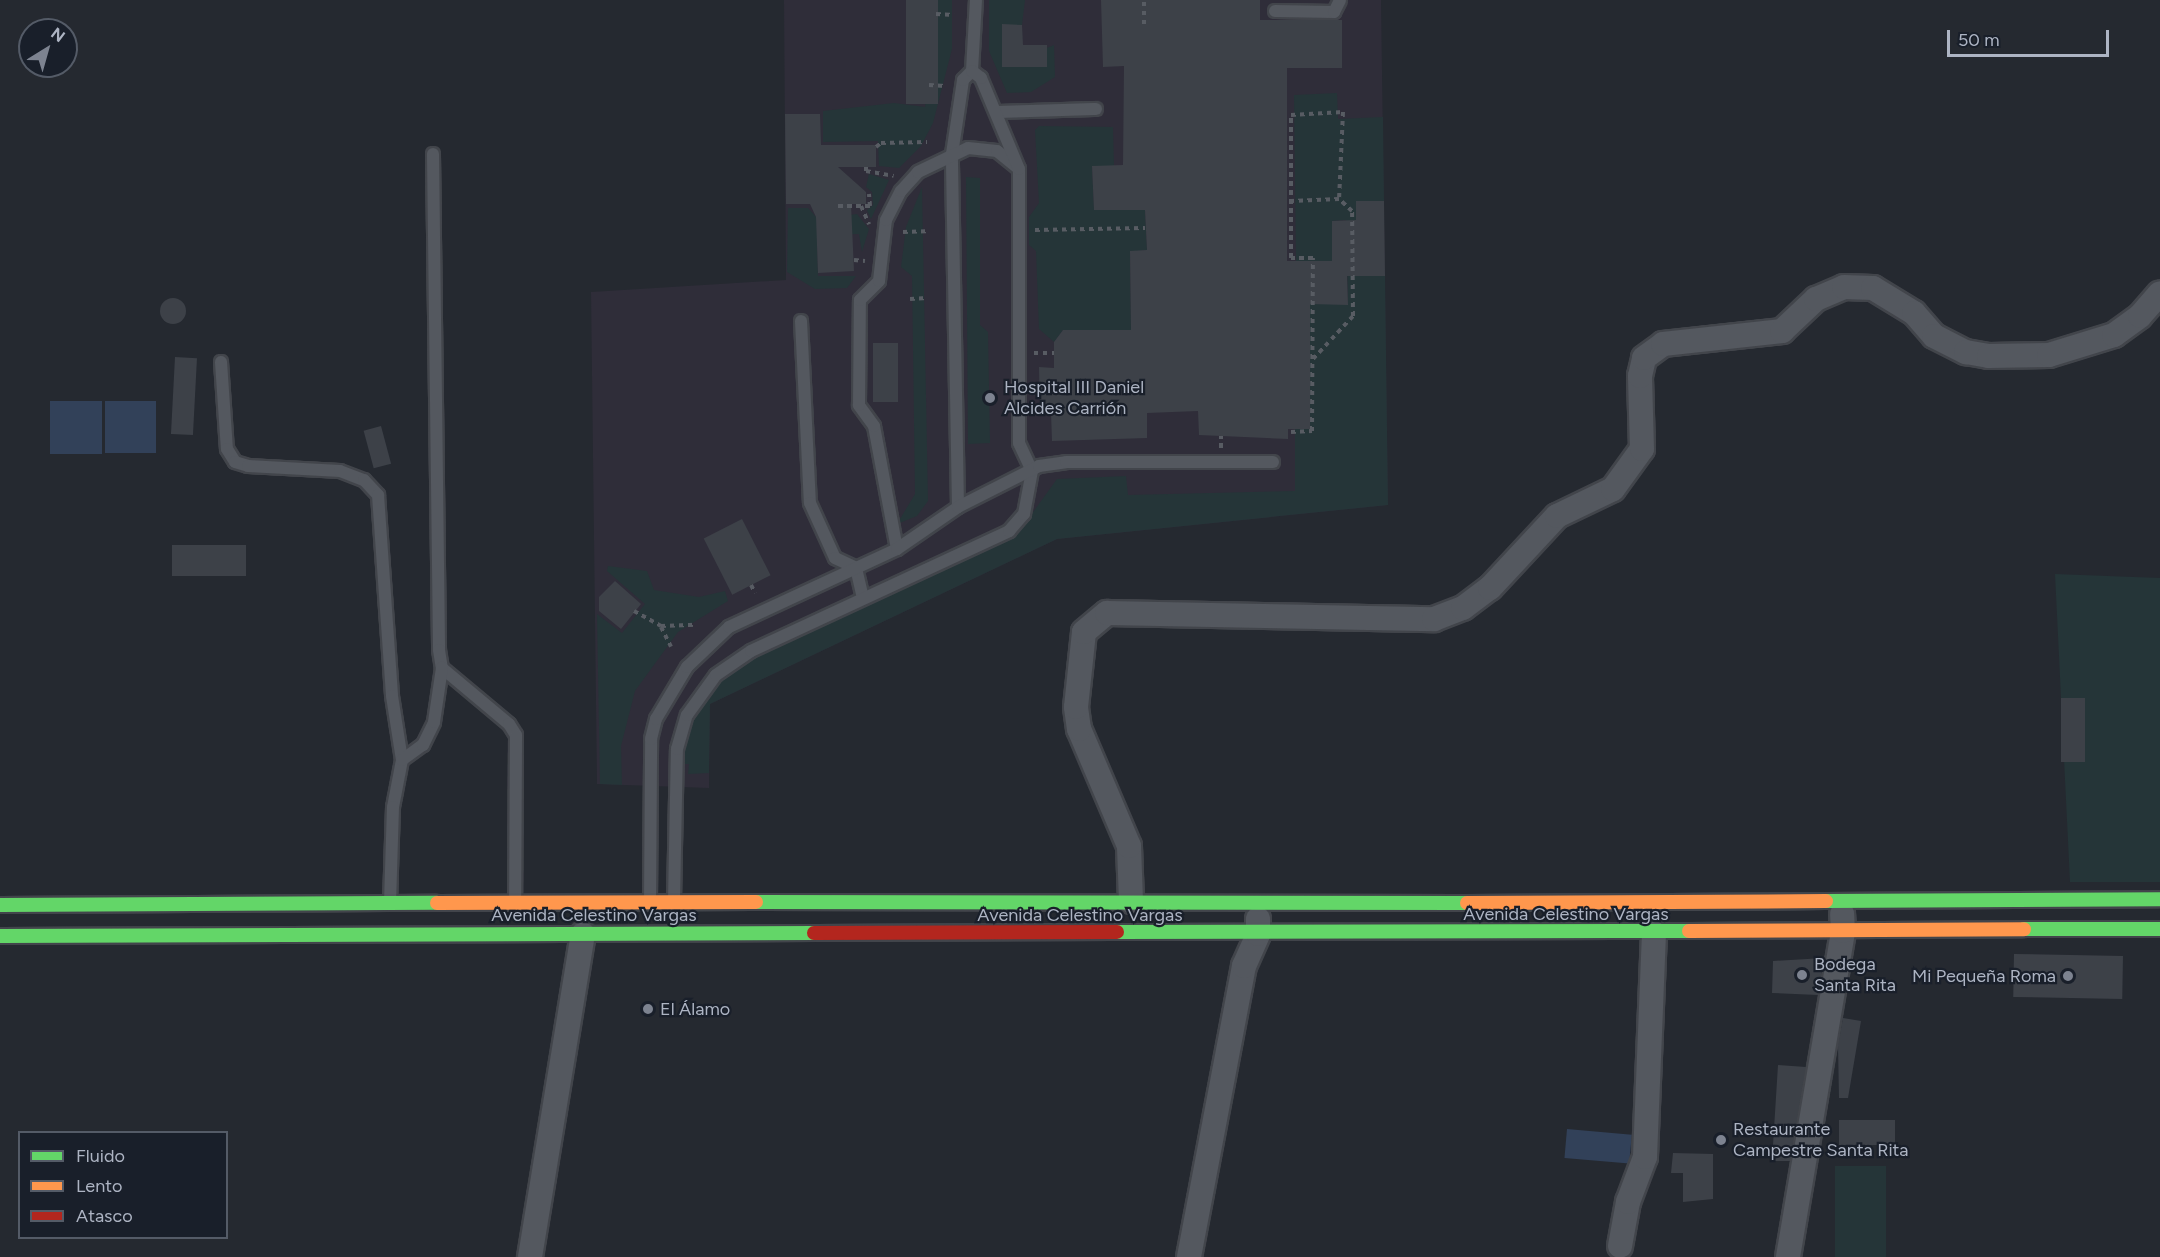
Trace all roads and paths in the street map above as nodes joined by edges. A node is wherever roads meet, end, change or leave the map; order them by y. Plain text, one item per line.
1 (976, 0) edge
2 (1144, 0) edge
3 (1340, 0) edge
4 (1275, 12) dead end
5 (936, 14) dead end
6 (954, 15) dead end
7 (1144, 24) dead end
8 (972, 70) junction
9 (929, 85) dead end
10 (945, 86) dead end
11 (1096, 109) dead end
12 (996, 112) junction
13 (927, 142) dead end
14 (876, 147) dead end
15 (433, 154) dead end
16 (952, 154) junction
17 (866, 167) dead end
18 (1019, 169) junction
19 (896, 176) dead end
20 (869, 194) dead end
21 (1339, 199) junction
22 (1291, 201) junction
23 (838, 206) dead end
24 (861, 206) junction
25 (872, 225) dead end
26 (1145, 228) dead end
27 (1025, 230) dead end
28 (903, 231) dead end
29 (926, 231) dead end
30 (854, 260) dead end
31 (865, 261) dead end
32 (2160, 292) edge
33 (927, 298) dead end
34 (910, 299) dead end
35 (801, 321) dead end
36 (1026, 353) dead end
37 (1054, 353) dead end
38 (1313, 359) junction
39 (221, 362) dead end
40 (1291, 432) dead end
41 (1272, 462) dead end
42 (1032, 471) junction
43 (958, 507) junction
44 (897, 549) junction
45 (856, 568) junction
46 (751, 585) dead end
47 (755, 593) dead end
48 (863, 598) junction
49 (634, 611) dead end
50 (696, 625) dead end
51 (661, 626) junction
52 (671, 647) dead end
53 (442, 668) junction
54 (402, 760) junction
55 (1841, 899) junction
56 (2160, 899) edge
57 (1976, 900) junction
58 (1131, 901) junction
59 (1619, 901) junction
60 (1450, 902) junction
61 (897, 903) junction
62 (0, 904) edge
63 (515, 904) junction
64 (674, 904) junction
65 (1259, 904) junction
66 (649, 918) junction
67 (391, 919) junction
68 (39, 920) junction
69 (2160, 929) edge
70 (899, 932) junction
71 (1450, 932) junction
72 (1843, 932) junction
73 (1976, 932) junction
74 (583, 933) junction
75 (1618, 933) junction
76 (1654, 933) junction
77 (1258, 934) junction
78 (675, 935) junction
79 (0, 936) edge
80 (1620, 1246) dead end
81 (530, 1257) edge
82 (1189, 1257) edge
83 (1788, 1257) edge

1 - 8 lane
2 - 7 path
3 - 4 lane
5 - 6 path
8 - 12 lane
8 - 16 lane
9 - 10 path
11 - 12 lane
12 - 18 lane
13 - 14 path
15 - 53 lane
16 - 18 lane
16 - 43 lane
16 - 44 lane
17 - 19 path
18 - 42 lane
20 - 24 path
21 - 22 path
21 - 22 path
21 - 38 path
22 - 38 path
23 - 24 path
24 - 25 path
26 - 27 path
28 - 29 path
30 - 31 path
32 - 58 street
33 - 34 path
35 - 45 lane
36 - 37 path
38 - 40 path
39 - 54 lane
41 - 42 lane
42 - 43 lane
42 - 48 lane
43 - 44 lane
44 - 45 lane
45 - 48 lane
45 - 66 lane
46 - 47 path
48 - 64 lane
49 - 51 path
50 - 51 path
51 - 52 path
53 - 54 lane
53 - 63 lane
54 - 67 lane
55 - 57 highway, Avenida Celestino Vargas
55 - 59 highway, Avenida Celestino Vargas
55 - 72 street
56 - 57 highway, Avenida Celestino Vargas
57 - 73 highway
58 - 61 highway, Avenida Celestino Vargas
58 - 65 highway, Avenida Celestino Vargas
59 - 60 highway, Avenida Celestino Vargas
59 - 75 highway
60 - 65 highway, Avenida Celestino Vargas
60 - 71 highway
61 - 64 highway, Avenida Celestino Vargas
61 - 70 highway
62 - 68 highway, Avenida Celestino Vargas
63 - 66 highway, Avenida Celestino Vargas
63 - 67 highway, Avenida Celestino Vargas
64 - 66 highway, Avenida Celestino Vargas
64 - 78 lane
65 - 77 street
66 - 74 highway, Avenida Celestino Vargas
66 - 78 highway, Avenida Celestino Vargas
67 - 68 highway, Avenida Celestino Vargas
67 - 68 highway, Avenida Celestino Vargas
67 - 74 highway, Avenida Celestino Vargas
68 - 79 highway, Avenida Celestino Vargas
69 - 73 highway, Avenida Celestino Vargas
70 - 77 highway, Avenida Celestino Vargas
70 - 78 highway, Avenida Celestino Vargas
71 - 75 highway, Avenida Celestino Vargas
71 - 77 highway, Avenida Celestino Vargas
72 - 73 highway, Avenida Celestino Vargas
72 - 76 highway, Avenida Celestino Vargas
72 - 83 street
74 - 81 street
75 - 76 highway, Avenida Celestino Vargas
76 - 80 street
77 - 82 street

